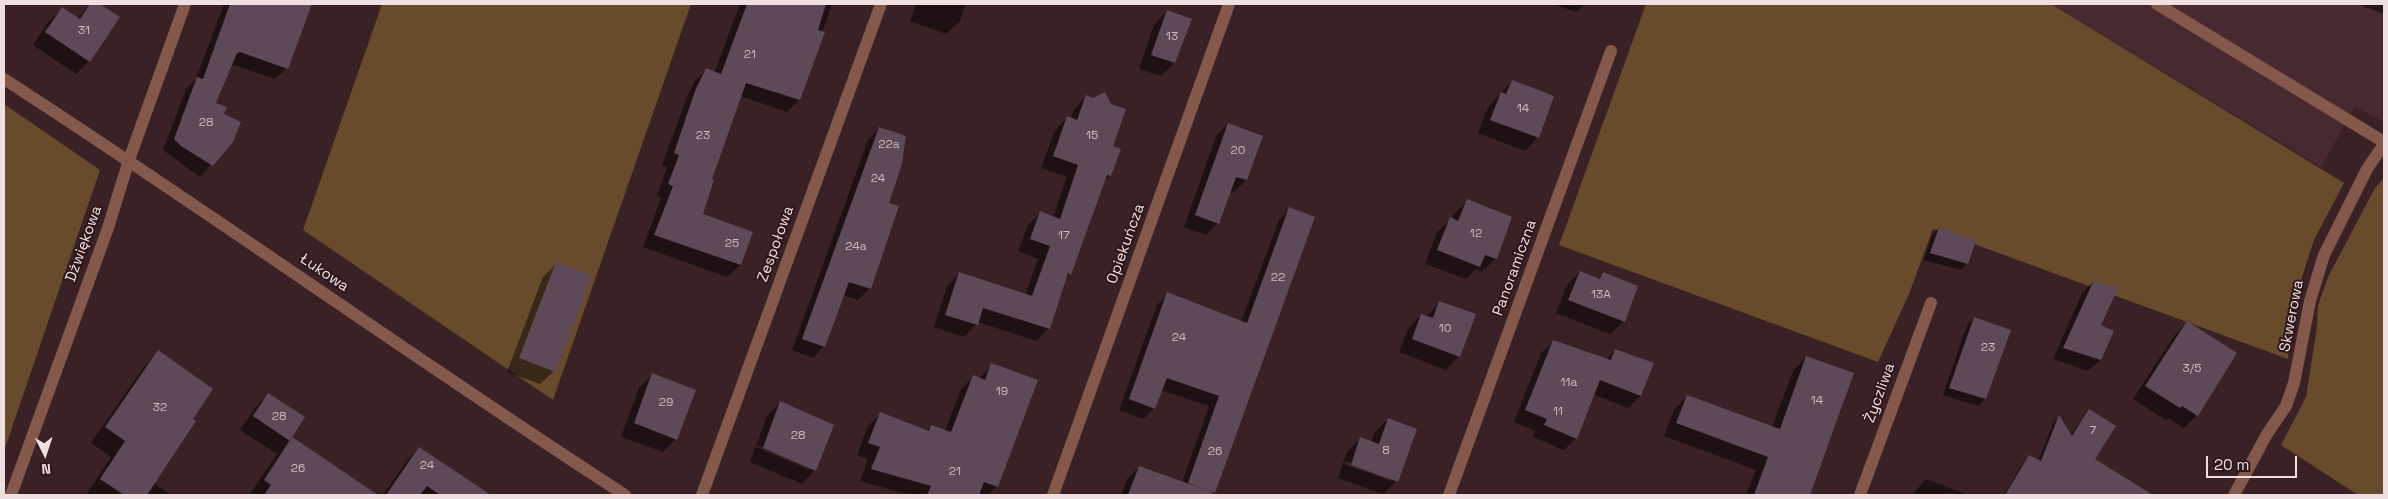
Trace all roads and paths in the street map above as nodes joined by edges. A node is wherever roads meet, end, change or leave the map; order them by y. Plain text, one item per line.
1 (184, 4) edge
2 (881, 4) edge
3 (1229, 4) edge
4 (2157, 4) edge
5 (1611, 51) dead end
6 (4, 79) edge
7 (2384, 143) edge
8 (129, 160) junction
9 (1931, 303) dead end
10 (11, 495) edge
11 (625, 495) edge
12 (702, 495) edge
13 (1053, 495) edge
14 (1449, 495) edge
15 (1860, 495) edge
16 (2234, 495) edge

1 - 8 street, Dźwiękowa
2 - 12 street, Zespołowa
3 - 13 street, Opiekuńcza
4 - 7 street
5 - 14 street, Panoramiczna
6 - 8 street, Łukowa
7 - 16 street, Skwerowa
8 - 10 street, Dźwiękowa
8 - 11 street, Łukowa
9 - 15 street, Życzliwa

